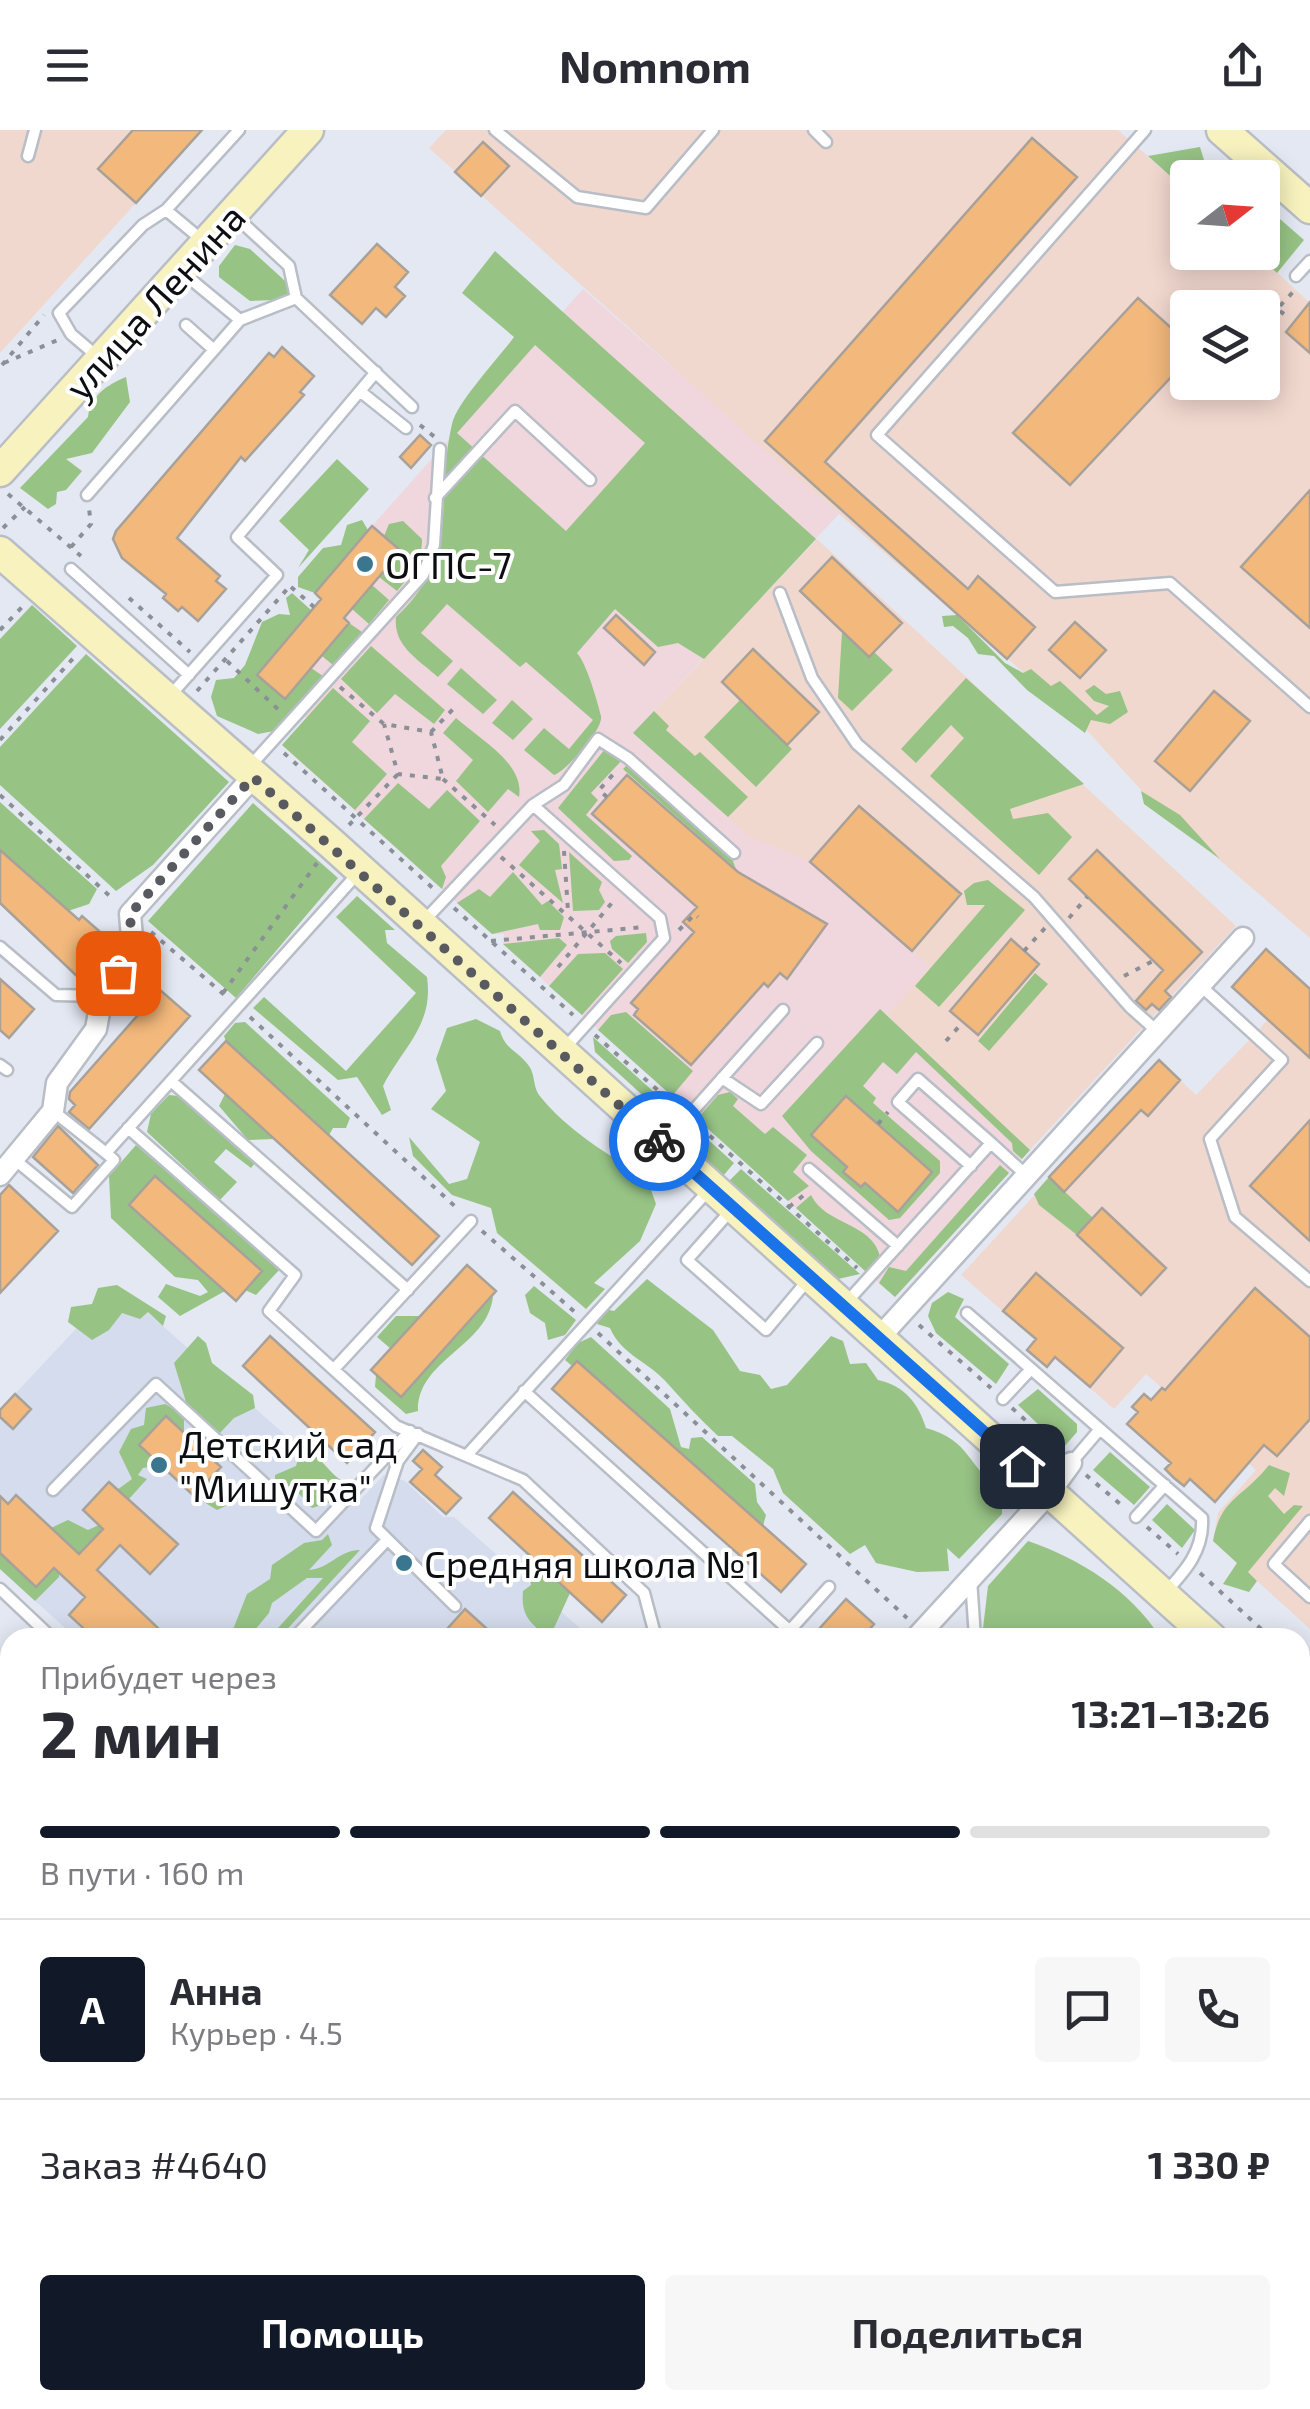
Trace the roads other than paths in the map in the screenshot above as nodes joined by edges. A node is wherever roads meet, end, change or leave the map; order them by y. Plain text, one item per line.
1 (34, 130) edge
2 (239, 130) edge
3 (494, 130) edge
4 (714, 130) edge
5 (814, 130) edge
6 (1145, 130) edge
7 (1222, 130) edge
8 (298, 136) edge
9 (826, 142) dead end
10 (28, 156) dead end
11 (1310, 208) edge
12 (166, 210) junction
13 (233, 214) junction
14 (206, 244) junction
15 (1310, 261) edge
16 (182, 272) junction
17 (1296, 276) road end
18 (296, 298) junction
19 (240, 320) junction
20 (186, 325) dead end
21 (214, 350) junction
22 (100, 358) junction
23 (376, 372) junction
24 (361, 392) junction
25 (412, 407) road end
26 (406, 428) dead end
27 (440, 449) road end
28 (0, 471) edge
29 (590, 480) dead end
30 (87, 495) dead end
31 (434, 499) junction
32 (0, 552) edge
33 (71, 569) dead end
34 (780, 593) dead end
35 (188, 675) junction
36 (178, 699) junction
37 (1310, 707) edge
38 (250, 774) junction
39 (533, 805) junction
40 (734, 853) dead end
41 (360, 871) junction
42 (420, 925) junction
43 (1243, 938) dead end
44 (0, 946) edge
45 (273, 968) junction
46 (282, 976) dead end
47 (1202, 987) junction
48 (102, 996) junction
49 (783, 1010) dead end
50 (1159, 1032) junction
51 (817, 1042) dead end
52 (562, 1052) junction
53 (722, 1078) junction
54 (171, 1080) junction
55 (54, 1111) junction
56 (128, 1128) junction
57 (991, 1143) junction
58 (663, 1144) junction
59 (106, 1153) junction
60 (7, 1166) edge
61 (970, 1166) junction
62 (808, 1169) dead end
63 (1026, 1175) junction
64 (722, 1198) junction
65 (471, 1222) dead end
66 (898, 1246) junction
67 (810, 1277) junction
68 (1310, 1282) edge
69 (408, 1290) junction
70 (843, 1307) junction
71 (967, 1313) dead end
72 (878, 1339) junction
73 (335, 1368) junction
74 (1031, 1368) junction
75 (524, 1391) junction
76 (1003, 1399) road end
77 (1100, 1429) junction
78 (414, 1433) junction
79 (467, 1455) junction
80 (1071, 1463) joint
81 (1165, 1485) junction
82 (53, 1490) dead end
83 (1050, 1492) junction
84 (1136, 1517) road end
85 (1310, 1521) edge
86 (386, 1540) junction
87 (971, 1577) junction
88 (829, 1588) dead end
89 (0, 1589) edge
90 (1163, 1594) junction
91 (1310, 1597) edge
92 (455, 1606) dead end
93 (41, 1628) edge
94 (303, 1628) edge
95 (653, 1628) edge
96 (780, 1628) edge
97 (792, 1628) edge
98 (925, 1628) edge
99 (974, 1628) edge
100 (1200, 1628) edge

1 - 10 lane
2 - 12 lane
3 - 4 lane
5 - 9 lane
6 - 37 lane
7 - 11 main road
8 - 13 main road, улица Ленина
12 - 14 lane
12 - 22 lane
13 - 14 main road, улица Ленина
13 - 18 lane
14 - 16 main road, улица Ленина
15 - 17 lane
16 - 19 lane
16 - 22 main road, улица Ленина
18 - 19 lane
18 - 23 lane
19 - 21 lane
20 - 21 lane
21 - 30 lane
22 - 28 main road, улица Ленина
23 - 24 lane
23 - 25 lane
24 - 26 lane
24 - 35 lane
27 - 31 lane
29 - 31 lane
31 - 38 lane
32 - 36 main road
33 - 35 lane
34 - 50 lane
35 - 36 lane
36 - 38 main road
38 - 41 main road
38 - 48 street
39 - 40 lane
39 - 42 lane
39 - 52 lane
41 - 42 main road
41 - 45 lane
42 - 52 main road
43 - 47 street
44 - 48 lane
45 - 46 lane
45 - 54 lane
47 - 50 street
47 - 68 lane
48 - 55 street
49 - 53 lane
50 - 63 street
51 - 53 lane
52 - 58 main road
53 - 58 lane
54 - 56 lane
54 - 69 lane
55 - 59 lane
55 - 60 street
56 - 59 lane
56 - 73 lane
57 - 61 lane
57 - 61 lane
57 - 63 lane
58 - 64 main road
59 - 60 lane
61 - 66 lane
62 - 66 lane
63 - 72 street
64 - 67 main road
64 - 67 lane
64 - 75 lane
65 - 69 lane
66 - 70 lane
67 - 70 main road
69 - 73 lane
70 - 72 main road
71 - 74 lane
72 - 83 main road
73 - 78 lane
74 - 76 lane
74 - 77 lane
75 - 79 lane
75 - 96 lane
77 - 80 lane
77 - 81 lane
78 - 79 lane
78 - 82 lane
78 - 86 lane
79 - 95 lane
80 - 83 street
81 - 84 lane
81 - 90 lane
83 - 87 street
83 - 90 main road
85 - 91 lane
86 - 92 lane
86 - 94 lane
87 - 98 street
87 - 99 lane
88 - 97 lane
89 - 93 lane
90 - 100 main road

